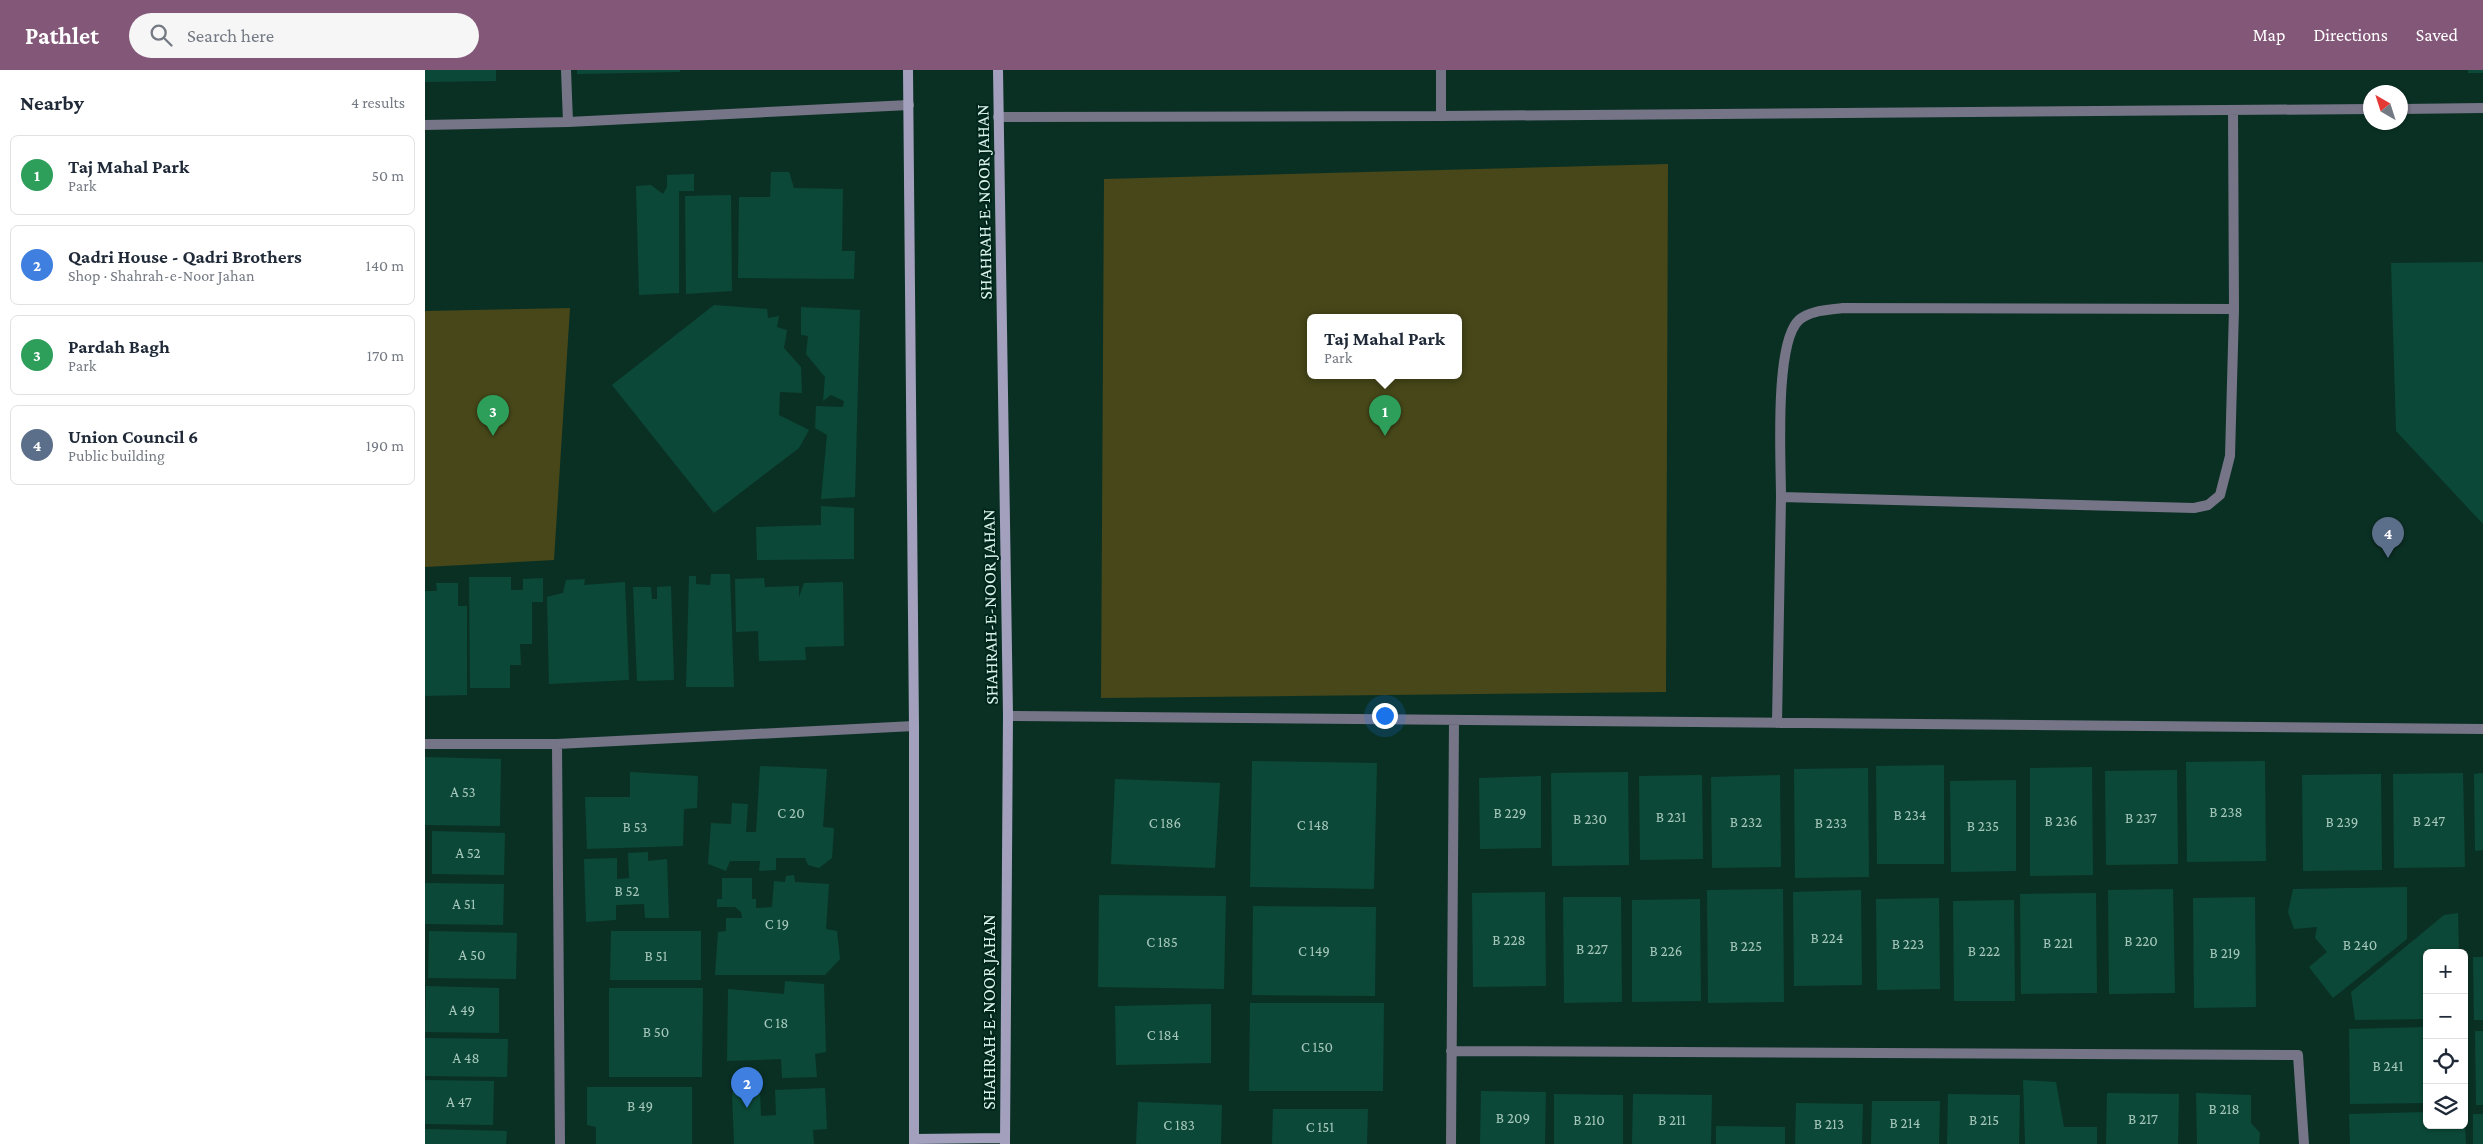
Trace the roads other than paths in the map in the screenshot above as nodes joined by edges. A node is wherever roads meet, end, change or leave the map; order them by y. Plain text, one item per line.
1 (566, 70) edge
2 (908, 70) edge
3 (998, 70) edge
4 (1441, 70) edge
5 (909, 105) junction
6 (2483, 108) edge
7 (2363, 109) edge
8 (2408, 109) edge
9 (2233, 110) junction
10 (1441, 116) junction
11 (999, 117) junction
12 (568, 122) junction
13 (425, 125) edge
14 (2233, 309) junction
15 (1781, 496) junction
16 (1008, 716) junction
17 (1454, 721) junction
18 (1777, 723) junction
19 (914, 726) junction
20 (2483, 729) edge
21 (425, 744) edge
22 (557, 744) junction
23 (1451, 1051) junction
24 (1005, 1141) edge
25 (914, 1142) edge
26 (560, 1144) edge
27 (1451, 1144) edge
28 (2305, 1144) edge

1 - 12 street
2 - 5 main road
3 - 11 main road, SHAHRAH-E-NOOR JAHAN
4 - 10 street
5 - 12 street
5 - 19 main road
6 - 8 street
7 - 9 street
9 - 10 street
9 - 14 street
10 - 11 street
11 - 16 main road, SHAHRAH-E-NOOR JAHAN
12 - 13 street
14 - 15 street
14 - 15 street
15 - 18 street
16 - 17 street
16 - 24 main road, SHAHRAH-E-NOOR JAHAN
17 - 18 street
17 - 23 street
18 - 20 street
19 - 22 street
19 - 25 main road
21 - 22 street
22 - 26 street
23 - 27 street
23 - 28 street
24 - 25 main road

